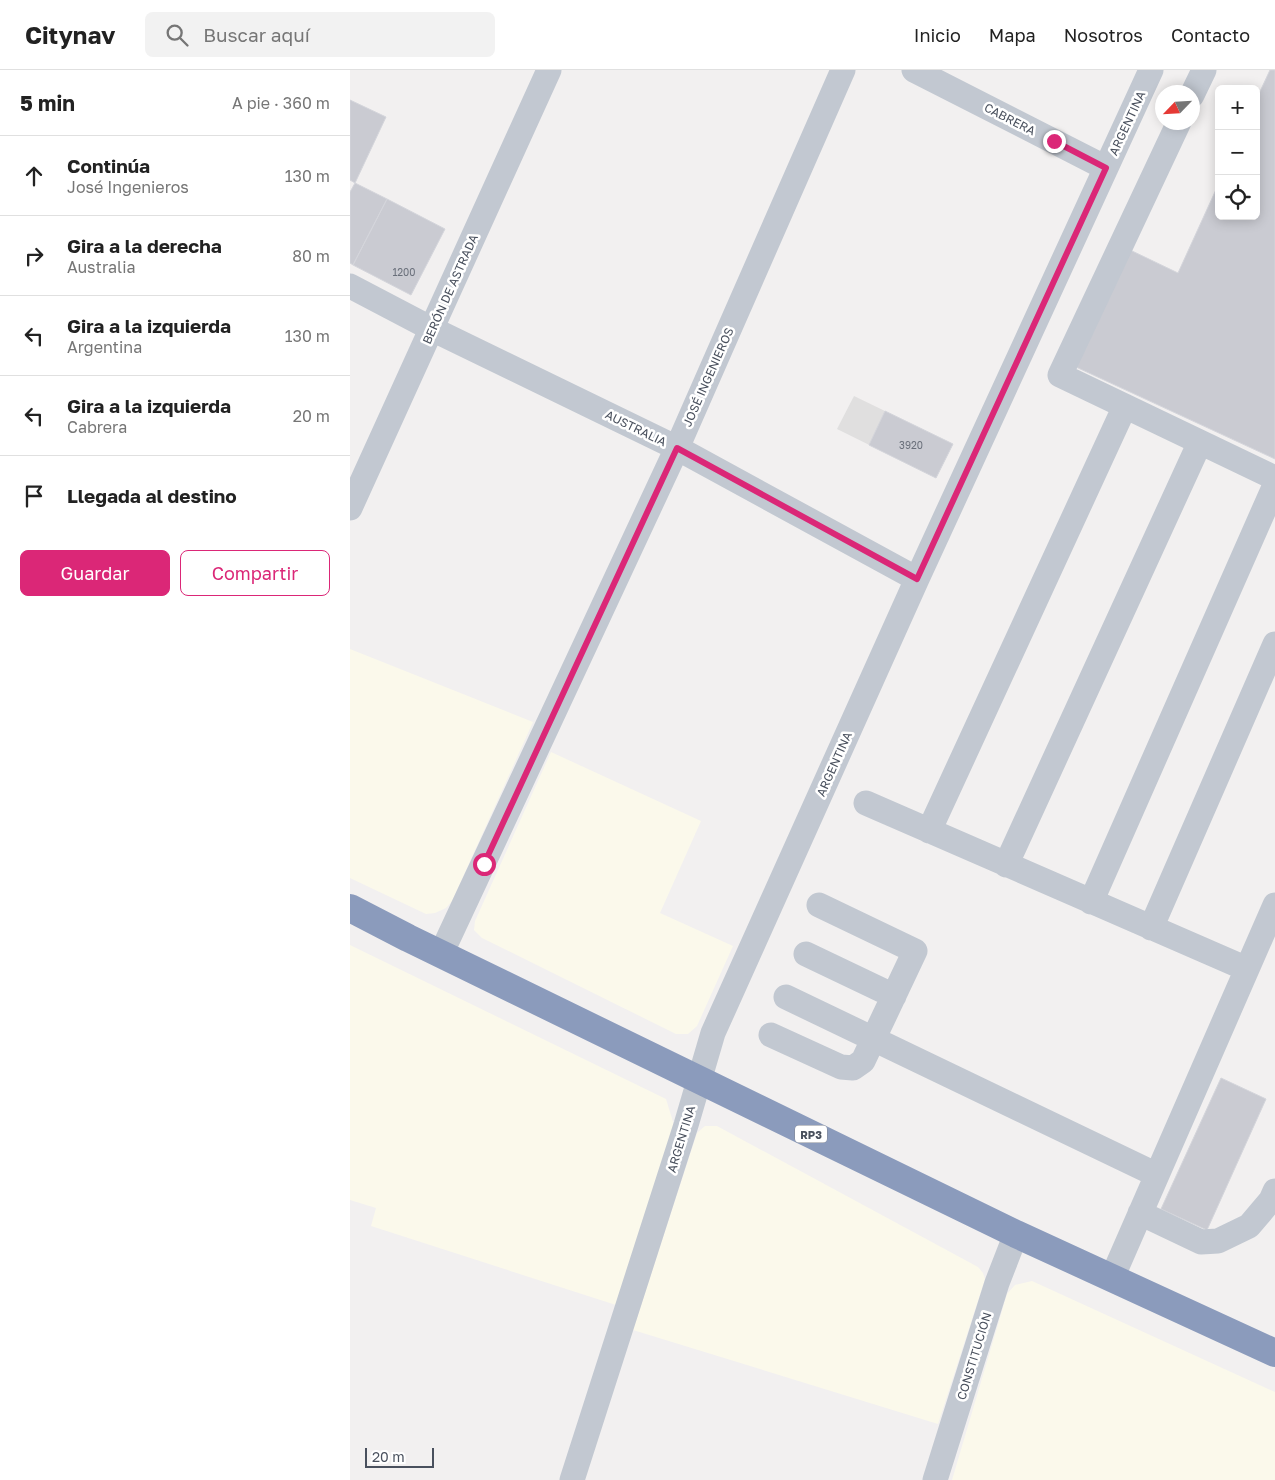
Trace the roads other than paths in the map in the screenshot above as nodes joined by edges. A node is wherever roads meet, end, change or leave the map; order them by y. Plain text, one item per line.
1 (549, 70) edge
2 (843, 70) edge
3 (914, 70) edge
4 (1151, 70) edge
5 (1204, 70) edge
6 (1197, 85) edge
7 (1176, 130) edge
8 (1106, 168) junction
9 (350, 286) edge
10 (432, 329) junction
11 (1125, 406) junction
12 (1200, 442) junction
13 (677, 448) junction
14 (1275, 478) edge
15 (1275, 484) edge
16 (350, 508) edge
17 (917, 579) junction
18 (1275, 644) edge
19 (866, 803) dead end
20 (929, 831) junction
21 (1006, 865) junction
22 (1091, 902) junction
23 (819, 905) dead end
24 (1275, 905) edge
25 (350, 908) edge
26 (1151, 928) junction
27 (442, 954) junction
28 (806, 954) dead end
29 (1247, 970) junction
30 (894, 996) junction
31 (786, 997) dead end
32 (771, 1035) dead end
33 (873, 1039) junction
34 (699, 1079) junction
35 (1157, 1175) junction
36 (1275, 1191) edge
37 (1140, 1213) junction
38 (1016, 1234) junction
39 (1112, 1278) junction
40 (1275, 1353) edge
41 (572, 1480) edge
42 (935, 1480) edge

1 - 10 street, BERÓN DE ASTRADA
2 - 13 street, JOSÉ INGENIEROS
3 - 8 street, CABRERA
4 - 8 street, ARGENTINA
5 - 6 street
7 - 11 street
8 - 17 street, ARGENTINA
9 - 10 street, AUSTRALIA
10 - 13 street, AUSTRALIA
10 - 16 street, BERÓN DE ASTRADA
11 - 12 street
11 - 20 street
12 - 14 street
12 - 21 street
13 - 17 street, AUSTRALIA
13 - 27 street, JOSÉ INGENIEROS
15 - 22 street
17 - 34 street, ARGENTINA
18 - 26 street
19 - 20 street
20 - 21 street
21 - 22 street
22 - 26 street
23 - 30 street
24 - 29 street
25 - 27 highway, RP3
26 - 29 street
27 - 34 highway, RP3
28 - 30 street
29 - 35 street
30 - 33 street
31 - 33 street
32 - 33 street
33 - 35 street
34 - 38 highway, RP3
34 - 41 street, ARGENTINA
35 - 37 street
36 - 37 street
37 - 39 street
38 - 39 highway, RP3
38 - 42 street, CONSTITUCIÓN
39 - 40 highway, RP3

